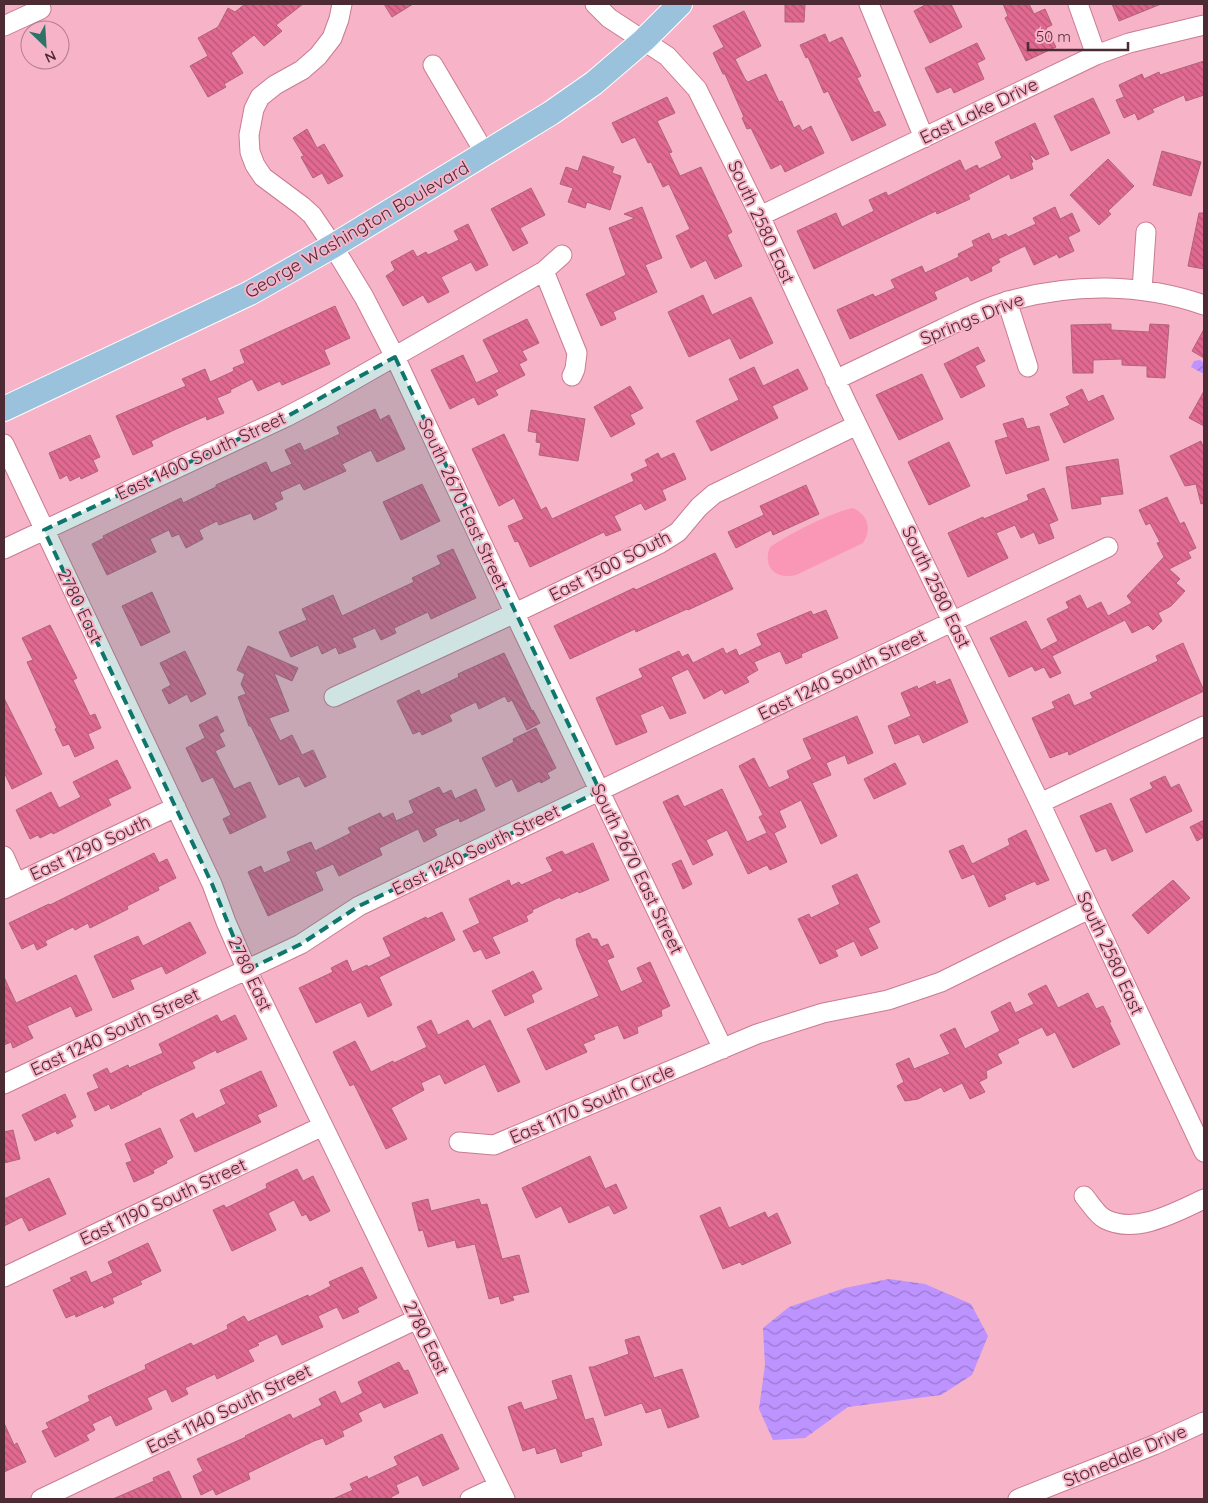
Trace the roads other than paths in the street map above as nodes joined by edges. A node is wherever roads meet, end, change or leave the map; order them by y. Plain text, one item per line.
1 (342, 4) edge
2 (595, 4) edge
3 (680, 4) edge
4 (869, 4) edge
5 (1078, 4) edge
6 (39, 6) edge
7 (4, 26) edge
8 (1204, 26) edge
9 (644, 40) junction
10 (1096, 54) junction
11 (433, 65) dead end
12 (924, 138) junction
13 (486, 155) junction
14 (760, 216) junction
15 (1146, 232) dead end
16 (333, 246) junction
17 (562, 255) dead end
18 (544, 271) junction
19 (1142, 290) junction
20 (1007, 301) junction
21 (1204, 305) edge
22 (395, 356) junction
23 (1028, 367) dead end
24 (572, 376) dead end
25 (835, 380) junction
26 (4, 409) edge
27 (857, 425) junction
28 (4, 444) edge
29 (44, 530) junction
30 (1108, 547) dead end
31 (4, 549) edge
32 (515, 613) junction
33 (953, 622) junction
34 (334, 697) dead end
35 (1204, 726) edge
36 (600, 791) junction
37 (1040, 803) junction
38 (176, 807) junction
39 (4, 856) edge
40 (10, 886) edge
41 (1089, 909) junction
42 (247, 970) junction
43 (723, 1049) junction
44 (4, 1084) edge
45 (322, 1126) junction
46 (459, 1142) dead end
47 (1204, 1152) edge
48 (1084, 1196) dead end
49 (1204, 1199) edge
50 (4, 1277) edge
51 (416, 1319) junction
52 (1204, 1422) edge
53 (501, 1493) edge
54 (1041, 1496) edge
55 (41, 1499) edge
56 (470, 1499) edge
57 (1018, 1499) edge

1 - 16 street, South 2670 East Street
2 - 9 street, South 2580 East
3 - 9 main road, George Washington Boulevard
4 - 12 street
5 - 10 street
6 - 7 street
8 - 10 street, East Lake Drive
9 - 13 main road, George Washington Boulevard
9 - 14 street, South 2580 East
10 - 12 street, East Lake Drive
11 - 13 street
12 - 14 street, East Lake Drive
13 - 16 main road, George Washington Boulevard
14 - 25 street, South 2580 East
15 - 19 street
16 - 22 street, South 2670 East Street
16 - 26 main road, George Washington Boulevard
17 - 18 street, East 1400 South Street
18 - 22 street, East 1400 South Street
18 - 24 street
19 - 20 street, Springs Drive
19 - 21 street, Springs Drive
20 - 23 street
20 - 25 street, Springs Drive
22 - 29 street, East 1400 South Street
22 - 32 street, South 2670 East Street
25 - 27 street, South 2580 East
27 - 32 street, East 1300 SOuth
27 - 33 street, South 2580 East
28 - 29 street, 2780 East
29 - 31 street, East 1400 South Street
29 - 38 street, 2780 East
30 - 33 street, East 1240 South Street
32 - 34 street, East 1300 SOuth
32 - 36 street, South 2670 East Street
33 - 36 street, East 1240 South Street
33 - 37 street, South 2580 East
35 - 37 street
36 - 42 street, East 1240 South Street
36 - 43 street, South 2670 East Street
37 - 41 street, South 2580 East
38 - 40 street, East 1290 South
38 - 42 street, 2780 East
39 - 40 street
41 - 43 street, East 1170 South Circle
41 - 47 street, South 2580 East
42 - 44 street, East 1240 South Street
42 - 45 street, 2780 East
43 - 46 street, East 1170 South Circle
45 - 50 street, East 1190 South Street
45 - 51 street, 2780 East
48 - 49 street
51 - 53 street, 2780 East
51 - 55 street, East 1140 South Street
52 - 54 street, Stonedale Drive
53 - 56 street
54 - 57 street, Stonedale Drive

